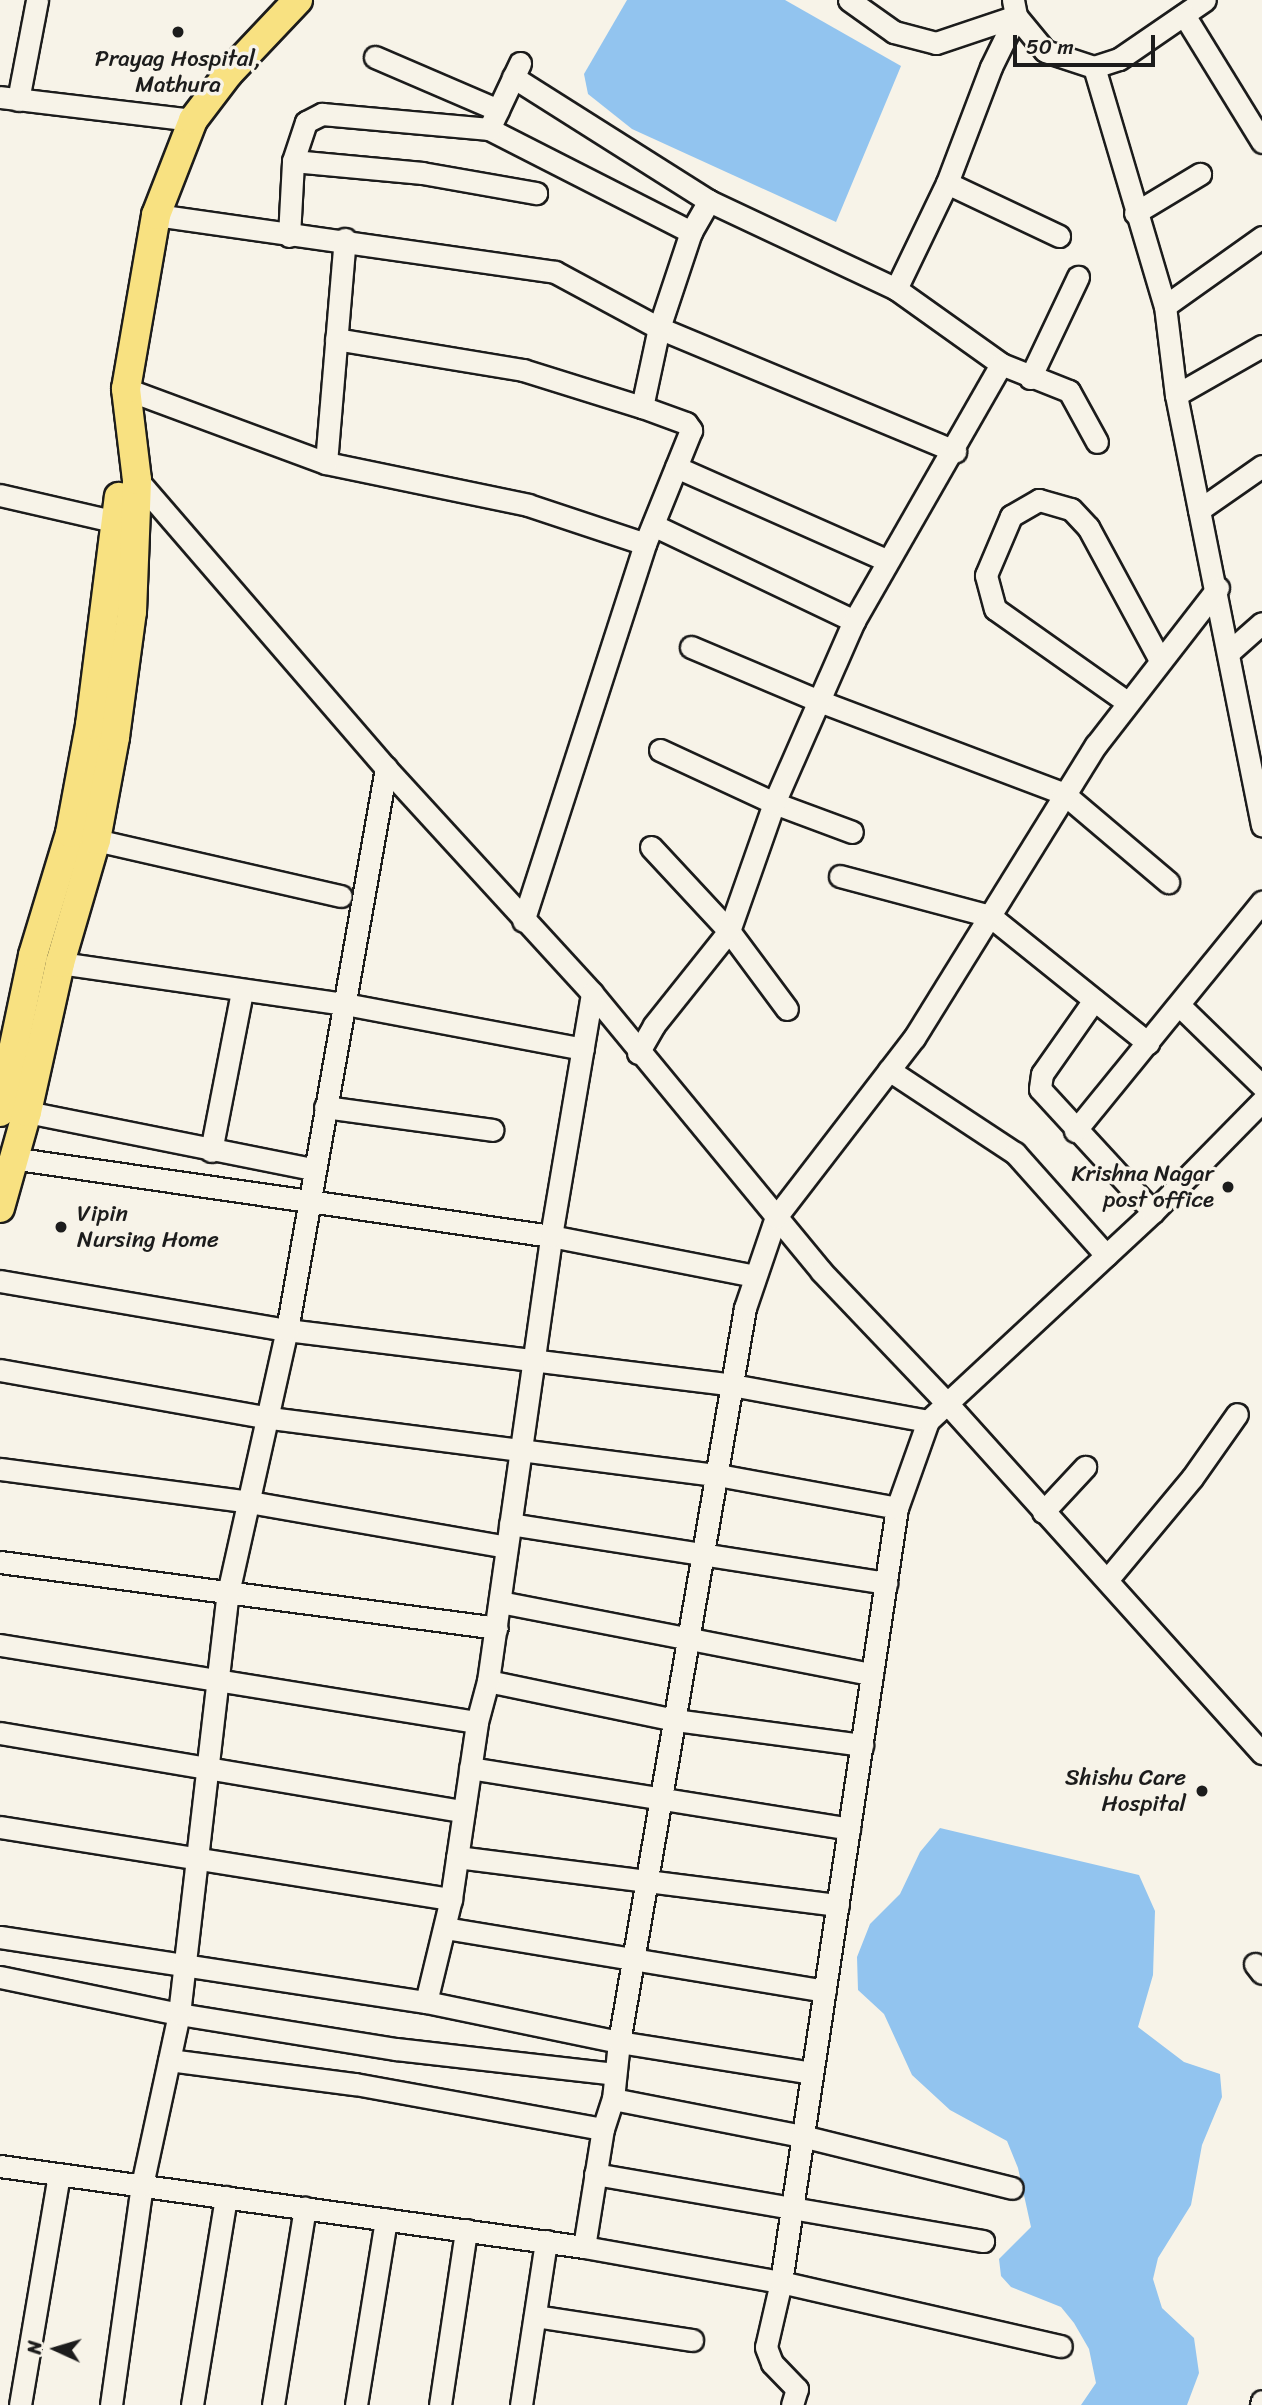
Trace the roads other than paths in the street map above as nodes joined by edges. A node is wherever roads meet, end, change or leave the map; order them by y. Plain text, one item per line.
1 (37, 0) edge
2 (298, 0) edge
3 (849, 0) edge
4 (1205, 0) edge
5 (1015, 8) edge
6 (1184, 15) junction
7 (375, 57) dead end
8 (1094, 67) junction
9 (9, 99) edge
10 (494, 119) junction
11 (192, 120) junction
12 (1262, 142) edge
13 (293, 161) junction
14 (1200, 174) dead end
15 (947, 183) junction
16 (536, 193) dead end
17 (709, 201) junction
18 (1135, 213) junction
19 (156, 215) junction
20 (691, 232) junction
21 (289, 236) junction
22 (1059, 236) dead end
23 (1262, 237) edge
24 (345, 239) junction
25 (1078, 277) dead end
26 (896, 289) junction
27 (1165, 306) junction
28 (659, 328) junction
29 (336, 339) junction
30 (1262, 346) edge
31 (1001, 364) junction
32 (1030, 378) junction
33 (126, 388) junction
34 (1176, 395) junction
35 (642, 407) junction
36 (1097, 442) dead end
37 (955, 452) junction
38 (326, 463) junction
39 (1262, 466) edge
40 (676, 467) junction
41 (130, 473) junction
42 (0, 495) edge
43 (1199, 510) junction
44 (117, 522) junction
45 (649, 534) junction
46 (886, 560) junction
47 (1218, 588) junction
48 (854, 621) junction
49 (1262, 623) edge
50 (691, 647) dead end
51 (1228, 653) junction
52 (1160, 660) junction
53 (819, 701) junction
54 (1126, 702) junction
55 (660, 750) dead end
56 (386, 768) junction
57 (1063, 793) junction
58 (774, 803) junction
59 (1262, 825) edge
60 (852, 831) dead end
61 (96, 840) junction
62 (651, 847) dead end
63 (840, 876) dead end
64 (1168, 882) dead end
65 (341, 896) dead end
66 (1262, 902) edge
67 (990, 916) junction
68 (523, 921) junction
69 (729, 931) junction
70 (60, 962) junction
71 (243, 992) junction
72 (592, 993) junction
73 (1094, 1000) junction
74 (345, 1004) junction
75 (1179, 1005) junction
76 (787, 1009) dead end
77 (1148, 1043) junction
78 (583, 1049) junction
79 (638, 1053) junction
80 (889, 1070) junction
81 (1262, 1086) edge
82 (1262, 1101) edge
83 (325, 1107) junction
84 (14, 1112) edge
85 (492, 1130) dead end
86 (1075, 1131) junction
87 (211, 1151) junction
88 (11, 1158) junction
89 (313, 1169) junction
90 (307, 1200) junction
91 (0, 1208) edge
92 (1153, 1212) junction
93 (776, 1217) junction
94 (551, 1236) junction
95 (1106, 1255) junction
96 (754, 1276) junction
97 (0, 1281) edge
98 (287, 1330) junction
99 (533, 1357) junction
100 (0, 1370) edge
101 (732, 1385) junction
102 (945, 1401) junction
103 (1237, 1414) dead end
104 (270, 1418) junction
105 (928, 1421) junction
106 (523, 1452) junction
107 (1085, 1467) dead end
108 (0, 1469) edge
109 (718, 1475) junction
110 (249, 1503) junction
111 (897, 1508) junction
112 (1043, 1512) junction
113 (510, 1524) junction
114 (506, 1547) junction
115 (705, 1554) junction
116 (0, 1562) edge
117 (1107, 1580) junction
118 (886, 1583) junction
119 (228, 1593) junction
120 (500, 1602) junction
121 (497, 1628) junction
122 (689, 1640) junction
123 (0, 1645) edge
124 (872, 1674) junction
125 (217, 1680) junction
126 (488, 1681) junction
127 (675, 1720) junction
128 (477, 1722) junction
129 (0, 1733) edge
130 (862, 1745) junction
131 (1262, 1753) edge
132 (470, 1768) junction
133 (207, 1771) junction
134 (661, 1802) junction
135 (463, 1811) junction
136 (0, 1827) edge
137 (849, 1829) junction
138 (195, 1857) junction
139 (457, 1857) junction
140 (647, 1879) junction
141 (451, 1899) junction
142 (838, 1905) junction
143 (445, 1928) junction
144 (0, 1937) edge
145 (633, 1958) junction
146 (185, 1968) junction
147 (0, 1977) edge
148 (825, 1991) junction
149 (425, 2002) junction
150 (178, 2014) junction
151 (619, 2042) junction
152 (169, 2060) junction
153 (813, 2073) junction
154 (615, 2074) junction
155 (613, 2099) junction
156 (603, 2129) junction
157 (802, 2136) junction
158 (0, 2165) edge
159 (59, 2174) junction
160 (595, 2175) junction
161 (142, 2185) junction
162 (1012, 2188) dead end
163 (226, 2197) junction
164 (792, 2206) junction
165 (305, 2208) junction
166 (386, 2219) junction
167 (466, 2230) junction
168 (984, 2241) dead end
169 (546, 2242) junction
170 (584, 2247) junction
171 (780, 2282) junction
172 (535, 2316) junction
173 (692, 2340) dead end
174 (1061, 2346) dead end
175 (20, 2405) edge
176 (111, 2405) edge
177 (192, 2405) edge
178 (273, 2405) edge
179 (356, 2405) edge
180 (440, 2405) edge
181 (521, 2405) edge
182 (792, 2405) edge

1 - 9 street
2 - 11 main road
3 - 5 street
4 - 6 street
5 - 8 street
5 - 15 street
6 - 8 street
6 - 12 street
7 - 10 street
8 - 18 street
9 - 11 street
10 - 13 street
10 - 17 street
10 - 20 street
11 - 19 main road
13 - 16 street
13 - 21 street
14 - 18 street
15 - 22 street
15 - 26 street
17 - 20 street
17 - 26 street
18 - 27 street
19 - 21 street
19 - 33 main road
20 - 28 street
21 - 24 street
23 - 27 street
24 - 28 street
24 - 29 street
25 - 32 street
26 - 31 street
27 - 34 street
28 - 35 street
28 - 37 street
29 - 35 street
29 - 38 street
30 - 34 street
31 - 32 street
31 - 37 street
32 - 36 street
33 - 38 street
33 - 41 main road
34 - 43 street
35 - 40 street
37 - 46 street
38 - 45 street
39 - 43 street
40 - 45 street
40 - 46 street
41 - 44 main road
41 - 56 street
41 - 61 main road
42 - 44 street
43 - 47 street
44 - 84 main road
45 - 48 street
45 - 68 street
46 - 48 street
47 - 51 street
47 - 52 street
48 - 53 street
49 - 51 street
50 - 53 street
51 - 59 street
52 - 54 street
52 - 54 street
53 - 57 street
53 - 58 street
54 - 57 street
55 - 58 street
56 - 68 street
56 - 74 street
57 - 64 street
57 - 67 street
58 - 60 street
58 - 69 street
61 - 65 street
61 - 70 main road
62 - 69 street
63 - 67 street
66 - 75 street
67 - 73 street
67 - 80 street
68 - 72 street
69 - 76 street
69 - 79 street
70 - 71 street
70 - 84 main road
71 - 74 street
71 - 87 street
72 - 78 street
72 - 79 street
73 - 77 street
73 - 86 street
74 - 78 street
74 - 83 street
75 - 77 street
75 - 81 street
77 - 86 street
78 - 94 street
79 - 93 street
80 - 93 street
80 - 95 street
82 - 92 street
83 - 85 street
83 - 89 street
84 - 87 street
84 - 88 main road
86 - 92 street
87 - 89 street
88 - 90 street
88 - 91 main road
89 - 90 street
90 - 94 street
90 - 98 street
92 - 95 street
93 - 96 street
93 - 102 street
94 - 96 street
94 - 99 street
95 - 102 street
96 - 101 street
97 - 98 street
98 - 99 street
98 - 104 street
99 - 101 street
99 - 106 street
100 - 104 street
101 - 105 street
101 - 109 street
102 - 105 street
102 - 112 street
103 - 117 street
104 - 106 street
104 - 110 street
105 - 111 street
106 - 109 street
106 - 113 street
107 - 112 street
108 - 110 street
109 - 111 street
109 - 115 street
110 - 114 street
110 - 119 street
111 - 118 street
112 - 117 street
113 - 114 street
113 - 115 street
114 - 120 street
115 - 118 street
115 - 122 street
116 - 119 street
117 - 131 street
118 - 124 street
119 - 121 street
119 - 125 street
120 - 121 street
120 - 122 street
121 - 126 street
122 - 124 street
122 - 127 street
123 - 125 street
124 - 130 street
125 - 128 street
125 - 133 street
126 - 127 street
126 - 128 street
127 - 130 street
127 - 134 street
128 - 132 street
129 - 133 street
130 - 137 street
132 - 134 street
132 - 135 street
133 - 135 street
133 - 138 street
134 - 137 street
134 - 140 street
135 - 139 street
136 - 138 street
137 - 142 street
138 - 141 street
138 - 146 street
139 - 140 street
139 - 141 street
140 - 142 street
140 - 145 street
141 - 143 street
142 - 148 street
143 - 145 street
143 - 149 street
144 - 146 street
145 - 148 street
145 - 151 street
146 - 149 street
146 - 150 street
147 - 150 street
148 - 153 street
149 - 151 street
150 - 152 street
150 - 154 street
151 - 153 street
151 - 154 street
152 - 156 street
152 - 161 street
153 - 157 street
154 - 155 street
155 - 156 street
155 - 157 street
156 - 160 street
157 - 162 street
157 - 164 street
158 - 159 street
159 - 161 street
159 - 175 street
160 - 164 street
160 - 170 street
161 - 163 street
161 - 176 street
163 - 165 street
163 - 177 street
164 - 168 street
164 - 171 street
165 - 166 street
165 - 178 street
166 - 167 street
166 - 179 street
167 - 169 street
167 - 180 street
169 - 170 street
169 - 172 street
170 - 171 street
171 - 174 street
171 - 182 street
172 - 173 street
172 - 181 street

